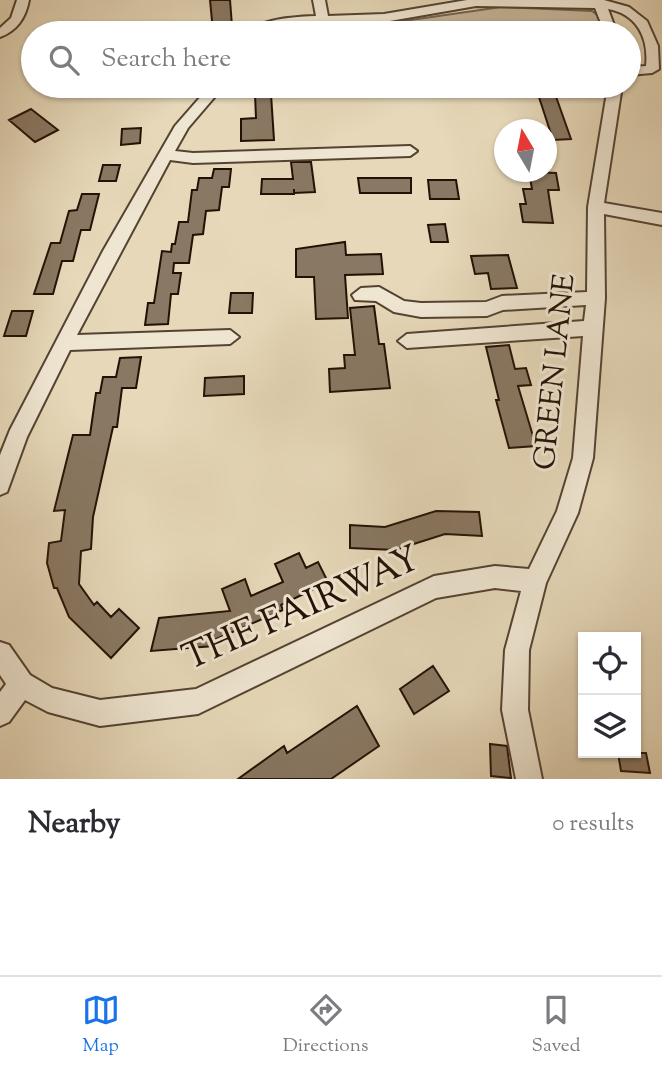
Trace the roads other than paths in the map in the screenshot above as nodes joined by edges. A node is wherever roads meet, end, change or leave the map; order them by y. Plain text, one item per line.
1 (23, 0) edge
2 (319, 0) edge
3 (599, 2) edge
4 (384, 18) junction
5 (323, 21) joint
6 (385, 21) edge
7 (606, 21) edge
8 (641, 21) edge
9 (641, 21) edge
10 (0, 33) edge
11 (641, 70) edge
12 (206, 98) edge
13 (613, 98) edge
14 (410, 151) dead end
15 (166, 155) junction
16 (596, 206) junction
17 (662, 219) edge
18 (361, 295) dead end
19 (596, 298) junction
20 (594, 328) junction
21 (230, 337) dead end
22 (407, 341) dead end
23 (64, 343) junction
24 (0, 485) edge
25 (535, 581) junction
26 (0, 654) edge
27 (21, 684) junction
28 (0, 713) edge
29 (529, 779) edge

1 - 10 street
2 - 5 street
3 - 4 street
3 - 7 street
3 - 8 street
4 - 5 street
4 - 6 street
9 - 11 street
12 - 15 street
13 - 16 street, GREEN LANE
14 - 15 street
15 - 23 street
16 - 17 street
16 - 19 street, GREEN LANE
18 - 19 street
19 - 20 street, GREEN LANE
20 - 22 street
20 - 25 street, GREEN LANE
21 - 23 street
23 - 24 street
25 - 27 street, THE FAIRWAY
25 - 29 street, GREEN LANE
26 - 27 street, THE FAIRWAY
27 - 28 street

